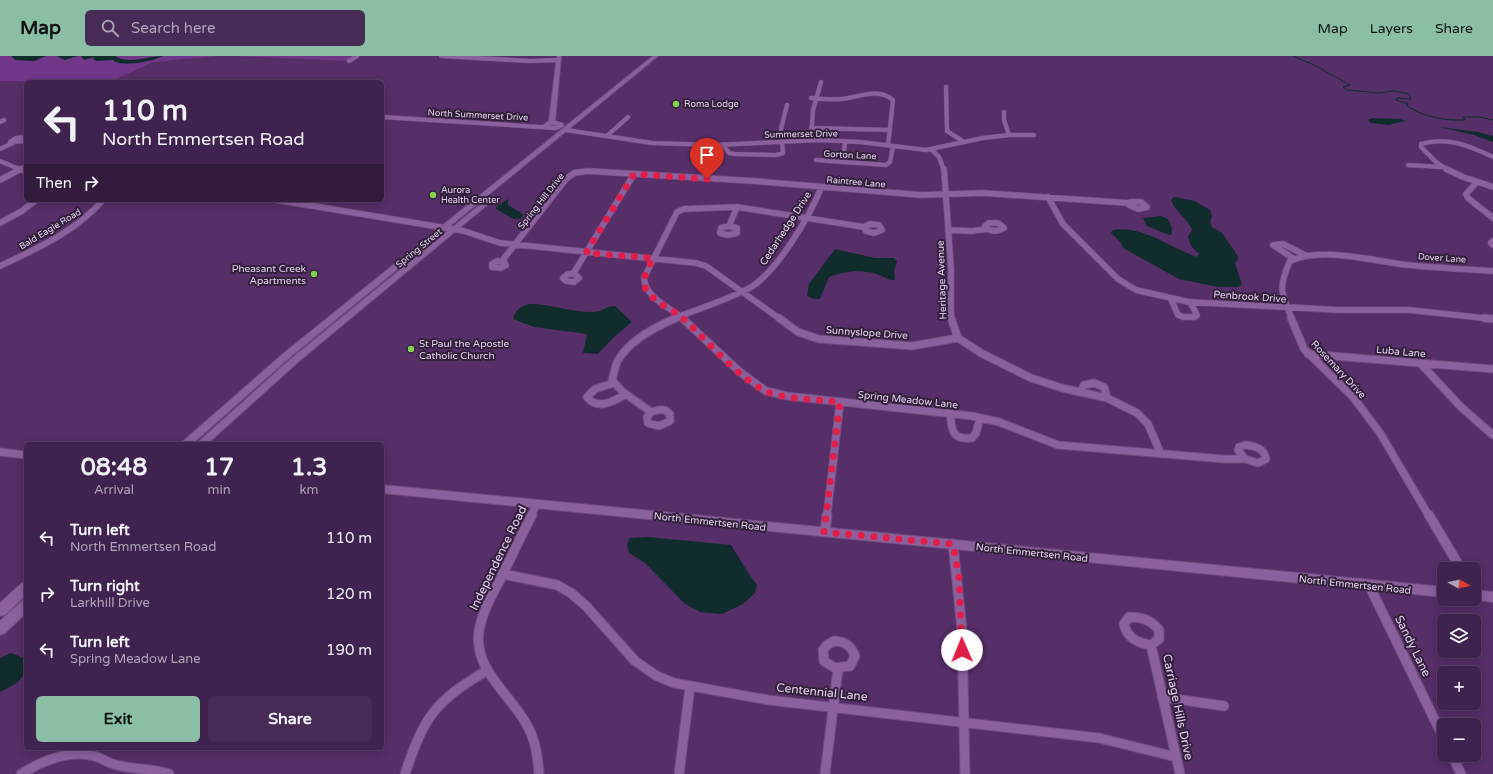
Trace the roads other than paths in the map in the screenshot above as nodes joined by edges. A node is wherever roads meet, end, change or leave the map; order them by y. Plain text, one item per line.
1 (357, 56) edge
2 (440, 56) edge
3 (656, 56) edge
4 (662, 56) edge
5 (559, 58) edge
6 (349, 61) dead end
7 (821, 82) dead end
8 (946, 88) dead end
9 (814, 98) junction
10 (787, 105) dead end
11 (1004, 112) dead end
12 (384, 117) edge
13 (628, 117) dead end
14 (552, 122) junction
15 (545, 126) junction
16 (811, 128) junction
17 (570, 130) junction
18 (890, 130) junction
19 (608, 135) junction
20 (1009, 135) junction
21 (1034, 135) dead end
22 (24, 137) edge
23 (24, 140) edge
24 (811, 140) junction
25 (780, 141) junction
26 (844, 141) junction
27 (964, 142) junction
28 (13, 143) junction
29 (723, 144) junction
30 (890, 146) junction
31 (0, 149) edge
32 (931, 149) junction
33 (1493, 157) edge
34 (816, 160) dead end
35 (0, 161) edge
36 (843, 162) junction
37 (1408, 165) dead end
38 (24, 167) edge
39 (1440, 167) junction
40 (20, 169) junction
41 (24, 170) edge
42 (581, 171) joint
43 (634, 174) junction
44 (0, 180) edge
45 (1476, 183) junction
46 (1493, 186) edge
47 (821, 188) junction
48 (945, 195) junction
49 (1048, 197) junction
50 (33, 202) edge
51 (101, 202) edge
52 (289, 202) edge
53 (1129, 203) dead end
54 (737, 207) junction
55 (805, 218) junction
56 (1493, 218) edge
57 (0, 224) edge
58 (730, 226) dead end
59 (864, 227) dead end
60 (443, 228) junction
61 (988, 229) dead end
62 (454, 230) junction
63 (948, 230) junction
64 (1493, 241) edge
65 (516, 245) junction
66 (1493, 245) edge
67 (586, 253) junction
68 (1307, 256) junction
69 (653, 258) junction
70 (1294, 259) junction
71 (502, 261) dead end
72 (400, 263) junction
73 (410, 265) junction
74 (0, 266) edge
75 (1493, 271) edge
76 (573, 274) dead end
77 (741, 290) junction
78 (1171, 299) junction
79 (1190, 302) junction
80 (1286, 307) junction
81 (680, 316) junction
82 (331, 319) junction
83 (1493, 319) edge
84 (341, 322) junction
85 (958, 338) junction
86 (1308, 354) junction
87 (1420, 363) junction
88 (1493, 369) edge
89 (614, 383) junction
90 (1081, 392) junction
91 (626, 394) junction
92 (1106, 398) junction
93 (840, 402) junction
94 (651, 412) dead end
95 (950, 413) junction
96 (218, 415) junction
97 (230, 417) junction
98 (980, 418) junction
99 (1493, 435) edge
100 (188, 442) edge
101 (195, 442) edge
102 (203, 442) edge
103 (0, 452) edge
104 (1161, 454) junction
105 (24, 455) edge
106 (1245, 459) dead end
107 (384, 489) edge
108 (537, 504) junction
109 (824, 532) junction
110 (953, 544) junction
111 (1457, 562) edge
112 (502, 574) junction
113 (1369, 585) junction
114 (24, 589) edge
115 (1437, 591) edge
116 (1481, 595) edge
117 (1493, 597) edge
118 (24, 607) edge
119 (0, 611) edge
120 (0, 629) edge
121 (1151, 645) dead end
122 (838, 669) dead end
123 (486, 671) junction
124 (690, 687) junction
125 (1162, 697) junction
126 (832, 706) junction
127 (1224, 706) dead end
128 (964, 722) junction
129 (1437, 725) edge
130 (1176, 757) junction
131 (1455, 762) edge
132 (21, 774) edge
133 (169, 774) edge
134 (405, 774) edge
135 (538, 774) edge
136 (679, 774) edge
137 (825, 774) edge
138 (965, 774) edge
139 (1180, 774) edge
140 (1461, 774) edge

1 - 6 street
2 - 5 street
3 - 17 main road, Spring Street
4 - 17 main road, Spring Street
5 - 14 street
7 - 9 street
8 - 27 street
9 - 16 street
9 - 18 street
10 - 25 street
11 - 20 street
12 - 15 street, North Summerset Drive
13 - 19 street
14 - 15 street
14 - 15 street, North Summerset Drive
16 - 18 street
16 - 24 street
17 - 19 street, Summerset Drive
17 - 60 main road, Spring Street
17 - 62 main road, Spring Street
18 - 30 street
19 - 29 street, Summerset Drive
20 - 21 street, Summerset Drive
20 - 27 street, Summerset Drive
22 - 28 street
23 - 28 street
24 - 25 street, Summerset Drive
24 - 26 street, Summerset Drive
25 - 29 street, Summerset Drive
25 - 29 street
26 - 30 street, Summerset Drive
26 - 36 street
27 - 32 street, Summerset Drive
28 - 31 street
30 - 32 street, Summerset Drive
30 - 36 street, Gorton Lane
32 - 48 street, Heritage Avenue
33 - 39 street
34 - 36 street, Gorton Lane
35 - 40 street
37 - 39 street
38 - 40 street
39 - 45 street
40 - 41 street
40 - 44 street
42 - 43 street, Raintree Lane
42 - 65 street, Spring Hill Drive
43 - 47 street, Raintree Lane
43 - 67 street
45 - 46 street
45 - 56 street
47 - 48 street, Raintree Lane
47 - 55 street, Cedarhedge Drive
48 - 49 street, Raintree Lane
48 - 63 street, Heritage Avenue
49 - 53 street, Raintree Lane
49 - 78 street, Penbrook Drive
50 - 57 street
51 - 74 street, Bald Eagle Road
52 - 60 street
54 - 55 street
54 - 58 street
54 - 69 street, Spring Meadow Lane
55 - 59 street
55 - 77 street, Cedarhedge Drive
60 - 62 street, Sunnyslope Drive
60 - 72 main road, Spring Street
61 - 63 street
62 - 65 street, Sunnyslope Drive
62 - 73 main road, Spring Street
63 - 85 street, Heritage Avenue
64 - 66 street
65 - 67 street, Sunnyslope Drive
65 - 71 street, Spring Hill Drive
67 - 69 street, Sunnyslope Drive
67 - 76 street
68 - 70 street
68 - 70 street
68 - 75 street, Dover Lane
69 - 77 street, Sunnyslope Drive
69 - 81 street, Spring Meadow Lane
70 - 80 street, Rosemary Drive
72 - 73 main road
72 - 82 main road, Spring Street
73 - 84 main road, Spring Street
77 - 81 street, Cedarhedge Drive
77 - 85 street, Sunnyslope Drive
78 - 79 street, Penbrook Drive
78 - 79 street
79 - 80 street, Penbrook Drive
80 - 83 street, Penbrook Drive
80 - 86 street, Rosemary Drive
81 - 89 street, Cedarhedge Drive
81 - 93 street, Spring Meadow Lane
82 - 84 main road
82 - 96 main road, Spring Street
84 - 97 main road, Spring Street
85 - 90 street
86 - 87 street, Luba Lane
86 - 111 street, Rosemary Drive
87 - 88 street, Luba Lane
87 - 99 street
89 - 91 street
89 - 91 street
90 - 92 street
90 - 92 street
91 - 94 street
92 - 104 street
93 - 95 street, Spring Meadow Lane
93 - 109 street
95 - 98 street, Spring Meadow Lane
95 - 98 street
96 - 97 main road
96 - 100 main road, Spring Street
96 - 101 main road
97 - 102 main road, Spring Street
98 - 104 street, Spring Meadow Lane
103 - 105 street
104 - 106 street, Spring Meadow Lane
107 - 108 street, North Emmertsen Road
108 - 109 street, North Emmertsen Road
108 - 112 street, Independence Road
109 - 110 street, North Emmertsen Road
110 - 113 street, North Emmertsen Road
110 - 128 street
112 - 123 street, Independence Road
112 - 124 street, Centennial Lane
113 - 115 street, North Emmertsen Road
113 - 129 street, Sandy Lane
114 - 119 main road
116 - 117 street
118 - 120 main road
121 - 125 street, Carriage Hills Drive
122 - 126 street
123 - 134 street
123 - 135 street, Independence Road
124 - 126 street, Centennial Lane
124 - 136 street
125 - 127 street
125 - 130 street, Carriage Hills Drive
126 - 128 street, Centennial Lane
126 - 137 street
128 - 130 street, Centennial Lane
128 - 138 street
130 - 139 street, Carriage Hills Drive
131 - 140 street
132 - 133 street

